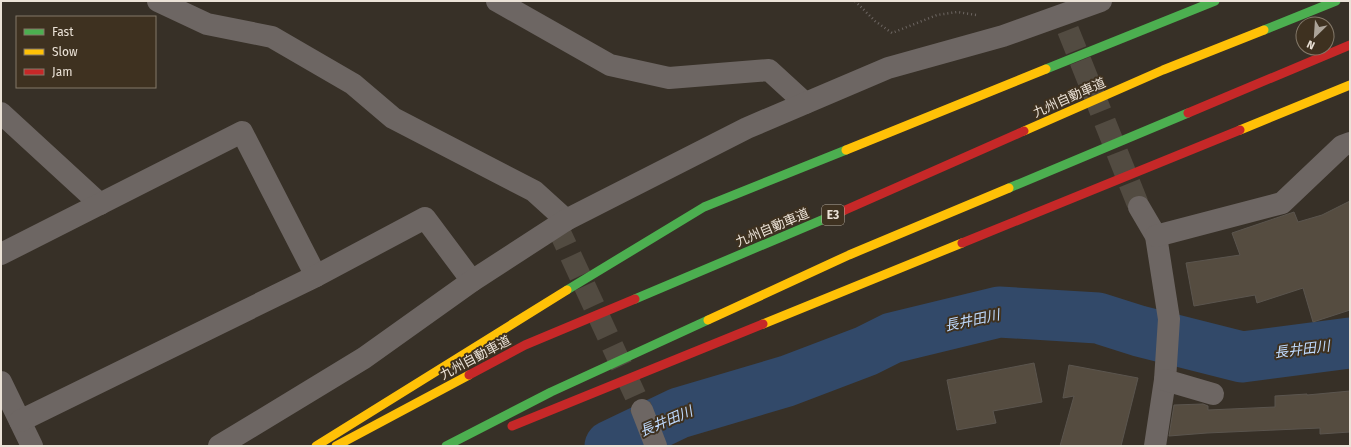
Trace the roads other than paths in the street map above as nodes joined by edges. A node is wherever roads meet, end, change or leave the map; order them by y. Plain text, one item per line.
1 (158, 1) edge
2 (498, 1) edge
3 (1101, 1) edge
4 (1216, 1) edge
5 (1336, 1) edge
6 (1350, 45) edge
7 (1350, 85) edge
8 (805, 103) junction
9 (1, 113) edge
10 (1350, 143) edge
11 (100, 204) junction
12 (1139, 207) tunnel mouth
13 (566, 220) junction
14 (1156, 236) junction
15 (1, 254) edge
16 (316, 276) junction
17 (472, 281) junction
18 (1166, 380) junction
19 (1, 382) edge
20 (1213, 394) dead end
21 (643, 413) tunnel mouth
22 (20, 421) junction
23 (507, 428) dead end
24 (478, 440) dead end
25 (32, 446) edge
26 (219, 446) edge
27 (316, 446) edge
28 (336, 446) edge
29 (446, 446) edge
30 (464, 446) edge
31 (656, 446) edge
32 (1154, 446) edge

1 - 13 street
2 - 8 street
3 - 8 street
4 - 27 highway
5 - 28 highway, 九州自動車道 / E3
6 - 29 highway
7 - 23 highway
8 - 13 street
9 - 11 street
10 - 14 street
11 - 15 street
11 - 16 street
12 - 14 street
13 - 17 street
14 - 18 street
16 - 17 street
16 - 22 street
17 - 26 street
18 - 20 street
18 - 32 street
19 - 22 street
21 - 31 street
22 - 25 street
24 - 30 highway

